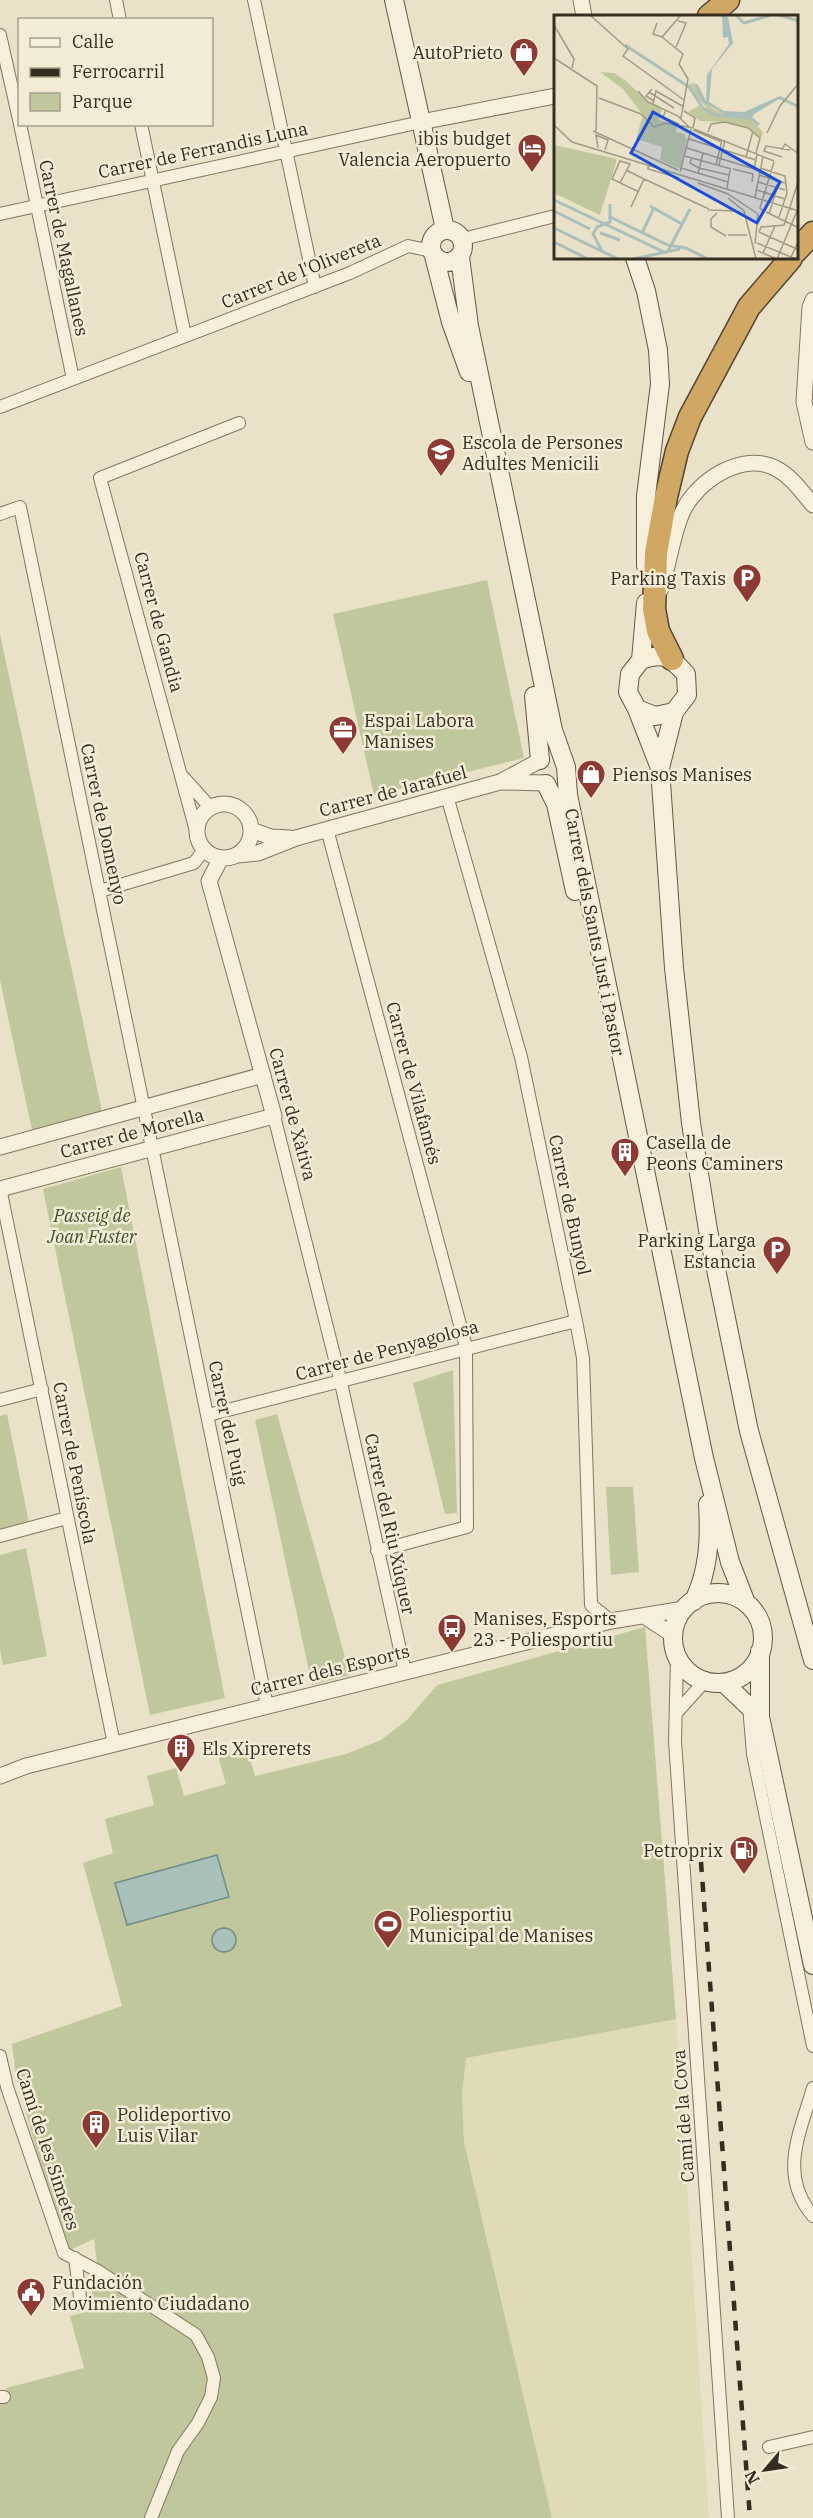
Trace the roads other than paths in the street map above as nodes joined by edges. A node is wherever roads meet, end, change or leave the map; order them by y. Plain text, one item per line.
1 (116, 0) edge
2 (254, 0) edge
3 (394, 0) edge
4 (581, 0) edge
5 (728, 0) edge
6 (584, 15) edge
7 (710, 15) edge
8 (120, 18) edge
9 (0, 35) edge
10 (554, 96) edge
11 (18, 115) edge
12 (421, 122) junction
13 (20, 126) edge
14 (141, 126) edge
15 (288, 151) junction
16 (152, 181) junction
17 (37, 206) junction
18 (0, 214) edge
19 (554, 216) edge
20 (445, 229) junction
21 (813, 233) edge
22 (461, 248) junction
23 (798, 249) edge
24 (433, 253) junction
25 (636, 260) edge
26 (789, 260) edge
27 (315, 287) junction
28 (813, 300) edge
29 (185, 336) junction
30 (73, 379) junction
31 (0, 407) edge
32 (239, 423) dead end
33 (813, 442) edge
34 (813, 505) edge
35 (0, 514) edge
36 (654, 609) junction
37 (672, 659) junction
38 (641, 660) junction
39 (637, 709) junction
40 (674, 712) junction
41 (540, 760) junction
42 (564, 767) junction
43 (660, 768) junction
44 (181, 776) junction
45 (500, 782) junction
46 (545, 783) junction
47 (447, 796) junction
48 (210, 807) junction
49 (327, 829) junction
50 (251, 830) junction
51 (196, 831) junction
52 (296, 838) junction
53 (204, 850) junction
54 (237, 855) junction
55 (221, 858) junction
56 (100, 891) junction
57 (263, 1075) junction
58 (623, 1076) junction
59 (144, 1108) junction
60 (274, 1116) junction
61 (0, 1147) edge
62 (152, 1148) junction
63 (0, 1188) edge
64 (576, 1320) junction
65 (466, 1347) junction
66 (341, 1383) junction
67 (42, 1389) junction
68 (0, 1400) edge
69 (208, 1415) junction
70 (704, 1458) junction
71 (67, 1518) junction
72 (0, 1536) edge
73 (376, 1551) junction
74 (746, 1603) junction
75 (689, 1605) junction
76 (644, 1616) junction
77 (611, 1621) junction
78 (673, 1635) junction
79 (760, 1651) junction
80 (677, 1658) junction
81 (813, 1660) edge
82 (405, 1672) junction
83 (704, 1682) junction
84 (724, 1683) junction
85 (267, 1706) junction
86 (678, 1711) junction
87 (755, 1712) junction
88 (114, 1744) junction
89 (26, 1766) junction
90 (0, 1768) edge
91 (0, 1776) edge
92 (813, 1965) edge
93 (813, 2046) edge
94 (0, 2056) edge
95 (813, 2088) edge
96 (813, 2216) edge
97 (69, 2256) junction
98 (81, 2304) dead end
99 (813, 2438) edge
100 (769, 2447) dead end
101 (152, 2518) edge
102 (728, 2518) edge

1 - 8 street
2 - 15 street
3 - 12 main road
4 - 6 street
5 - 7 highway
9 - 11 street, Carrer de Magallanes
10 - 12 street, Carrer de Ferrandis Luna
12 - 15 street, Carrer de Ferrandis Luna
12 - 20 main road
13 - 17 street, Carrer de Magallanes
14 - 16 street
15 - 16 street, Carrer de Ferrandis Luna
15 - 27 street
16 - 17 street, Carrer de Ferrandis Luna
16 - 29 street
17 - 18 street, Carrer de Ferrandis Luna
17 - 30 street, Carrer de Magallanes
19 - 22 street
20 - 22 main road
20 - 24 main road
21 - 23 highway
22 - 24 main road
22 - 42 main road, Carrer dels Sants Just i Pastor
24 - 27 street, Carrer de l'Olivereta
24 - 41 main road
25 - 38 main road
26 - 36 highway
27 - 29 street, Carrer de l'Olivereta
28 - 33 street
29 - 30 street, Carrer de l'Olivereta
30 - 31 street, Carrer de l'Olivereta
32 - 44 street, Carrer de Gandia
34 - 36 street
35 - 56 street, Carrer de Domenyo
36 - 37 highway
37 - 38 main road
37 - 40 main road
38 - 39 main road
39 - 40 main road
39 - 43 main road
40 - 43 main road
41 - 42 main road
41 - 45 street, Carrer de Jarafuel
41 - 46 main road
42 - 46 main road
42 - 58 main road, Carrer dels Sants Just i Pastor
43 - 81 main road
44 - 48 street, Carrer de Gandia
44 - 51 street, Carrer de Gandia
45 - 46 street, Carrer de Jarafuel
45 - 47 street, Carrer de Jarafuel
46 - 58 main road, Carrer dels Sants Just i Pastor
47 - 49 street, Carrer de Jarafuel
47 - 64 street, Carrer de Bunyol
48 - 50 street
48 - 51 street
49 - 52 street, Carrer de Jarafuel
49 - 65 street, Carrer de Vilafamés
50 - 52 street, Carrer de Jarafuel
50 - 54 street
51 - 53 street
52 - 54 street, Carrer de Jarafuel
53 - 55 street
53 - 56 street
54 - 55 street
55 - 57 street, Carrer de Xàtiva
56 - 59 street, Carrer de Domenyo
57 - 59 street, Carrer de Morella
57 - 60 street, Carrer de Xàtiva
58 - 70 main road
59 - 61 street, Carrer de Morella
59 - 62 street, Carrer de Domenyo
60 - 62 street, Carrer de Morella
60 - 66 street, Carrer de Xàtiva
62 - 63 street, Carrer de Morella
62 - 69 street, Carrer del Puig
63 - 67 street, Carrer de Peníscola
64 - 65 street, Carrer de Penyagolosa
64 - 77 street, Carrer de Bunyol
65 - 66 street, Carrer de Penyagolosa
65 - 73 street, Carrer de Vilafamés
66 - 69 street, Carrer de Penyagolosa
66 - 73 street, Carrer del Riu Xúquer
67 - 68 street
67 - 71 street, Carrer de Peníscola
69 - 85 street, Carrer del Puig
70 - 74 main road
70 - 75 main road
71 - 72 street
71 - 88 street, Carrer de Peníscola
73 - 82 street, Carrer del Riu Xúquer
74 - 75 main road
74 - 79 main road
75 - 76 street, Carrer dels Esports
75 - 78 main road
76 - 77 street, Carrer dels Esports
76 - 78 street
77 - 82 street, Carrer dels Esports
78 - 80 main road
79 - 84 main road
79 - 87 main road
80 - 83 main road
80 - 86 street, Camí de la Cova
82 - 85 street, Carrer dels Esports
83 - 84 main road
83 - 86 street
84 - 87 main road
85 - 88 street, Carrer dels Esports
86 - 102 street, Camí de la Cova
87 - 92 main road
87 - 93 street
88 - 89 street, Carrer dels Esports
89 - 90 street, Carrer dels Esports
89 - 91 street, Carrer dels Esports
94 - 97 street, Camí de les Simetes
95 - 96 street
97 - 98 street, Camí de les Simetes
97 - 101 street
99 - 100 street

